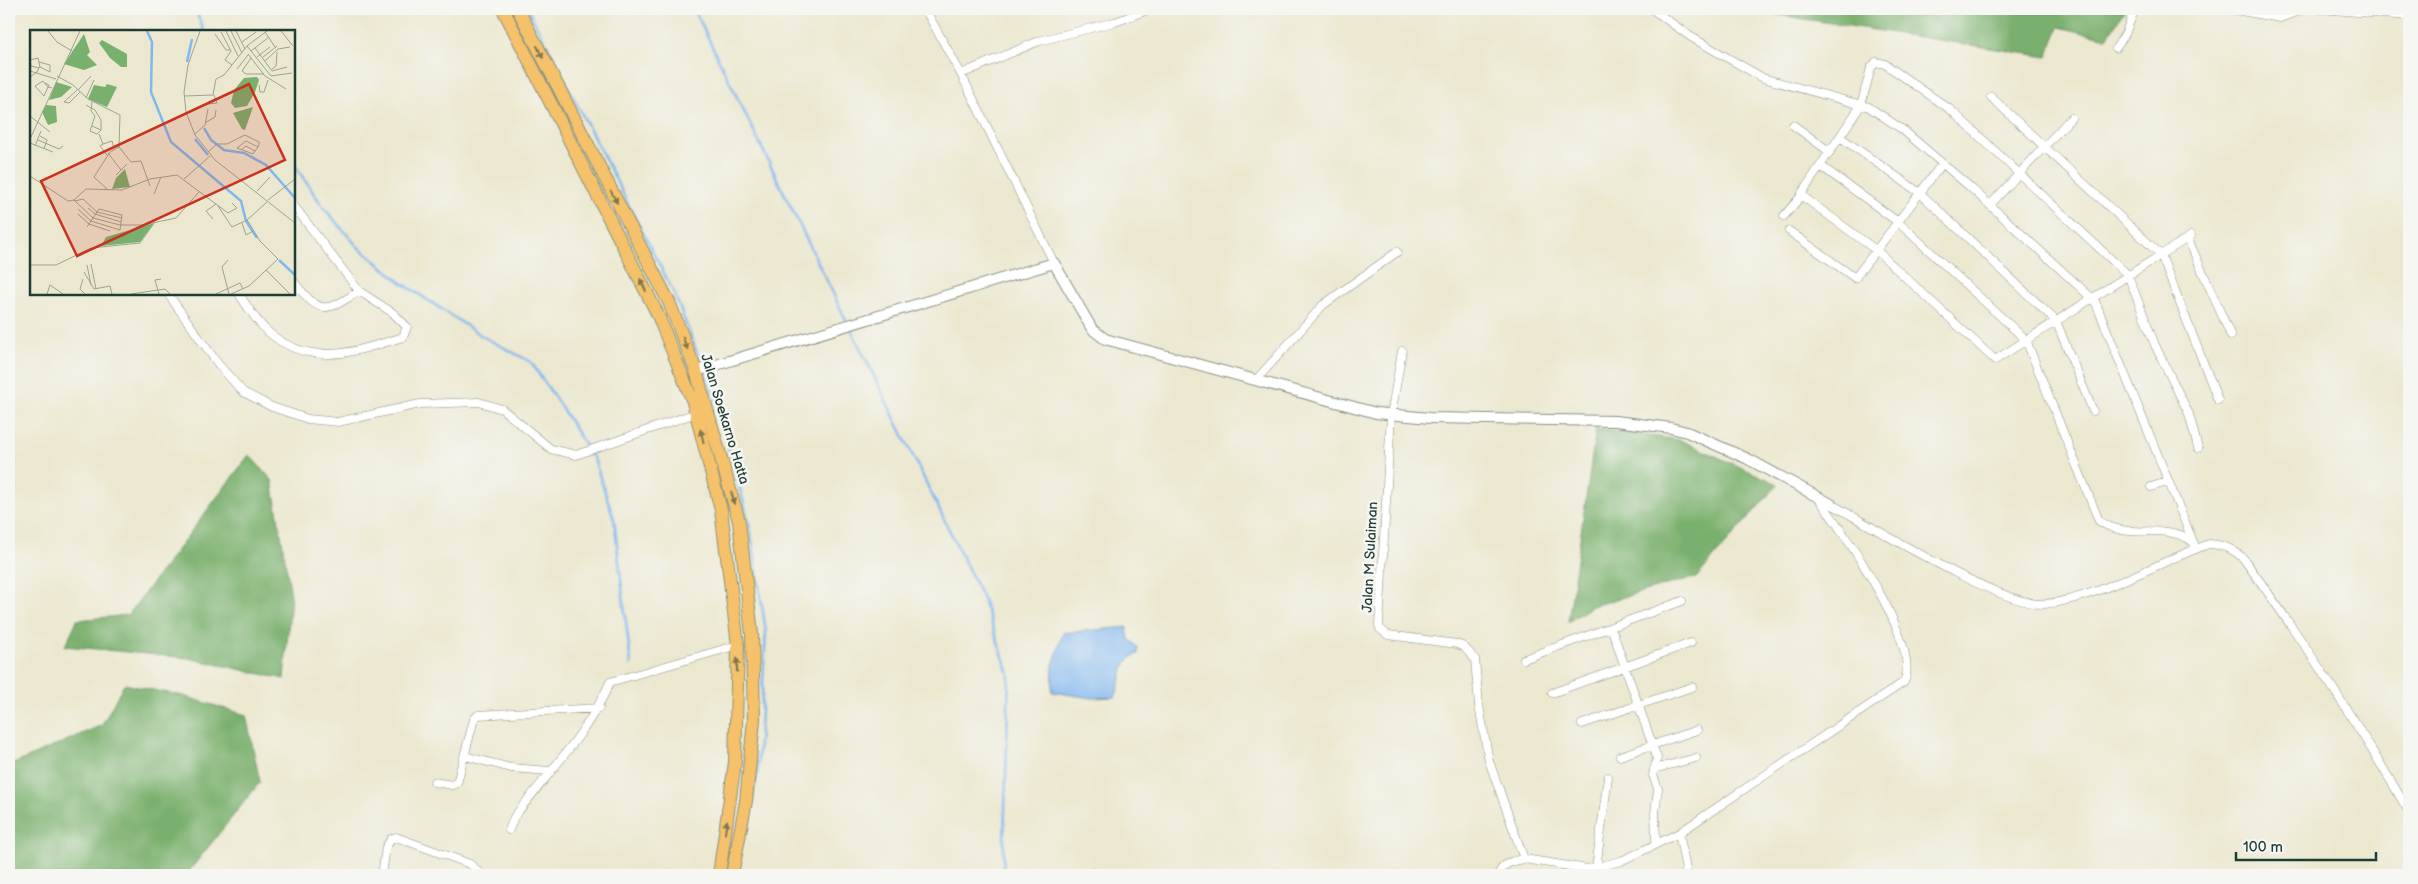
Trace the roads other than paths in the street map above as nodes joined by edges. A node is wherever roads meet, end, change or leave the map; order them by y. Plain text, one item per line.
1 (503, 9) edge
2 (518, 9) edge
3 (925, 9) edge
4 (1150, 9) edge
5 (1652, 9) edge
6 (2135, 9) edge
7 (2230, 9) edge
8 (2304, 9) edge
9 (2320, 9) edge
10 (2409, 16) edge
11 (2116, 48) dead end
12 (960, 74) junction
13 (1990, 97) dead end
14 (1861, 105) junction
15 (2071, 118) dead end
16 (1793, 125) dead end
17 (1840, 137) junction
18 (2044, 146) junction
19 (1830, 152) junction
20 (1942, 164) junction
21 (1821, 166) junction
22 (2020, 172) junction
23 (1920, 193) junction
24 (1802, 195) junction
25 (1990, 205) junction
26 (295, 207) edge
27 (1784, 216) dead end
28 (1898, 222) junction
29 (1789, 231) dead end
30 (1876, 251) junction
31 (1397, 252) dead end
32 (2161, 255) junction
33 (1054, 263) junction
34 (2128, 275) junction
35 (295, 283) edge
36 (359, 290) junction
37 (169, 295) edge
38 (240, 295) edge
39 (2092, 298) junction
40 (2056, 321) junction
41 (2231, 336) dead end
42 (2026, 340) junction
43 (1402, 351) dead end
44 (698, 371) junction
45 (1257, 379) junction
46 (2218, 400) dead end
47 (2093, 411) dead end
48 (696, 413) junction
49 (1391, 415) junction
50 (2198, 448) dead end
51 (2167, 482) junction
52 (2151, 487) dead end
53 (1818, 497) junction
54 (1831, 504) joint
55 (2192, 541) junction
56 (2196, 549) junction
57 (1682, 601) dead end
58 (1612, 627) junction
59 (1692, 643) dead end
60 (738, 645) junction
61 (1524, 659) dead end
62 (1626, 666) junction
63 (1692, 687) dead end
64 (1552, 693) dead end
65 (1639, 705) junction
66 (599, 708) junction
67 (1582, 724) dead end
68 (1697, 730) dead end
69 (1653, 744) junction
70 (465, 756) junction
71 (1620, 756) dead end
72 (1696, 758) dead end
73 (1654, 769) junction
74 (550, 772) junction
75 (1608, 777) dead end
76 (434, 782) dead end
77 (2409, 812) edge
78 (509, 830) dead end
79 (1679, 833) junction
80 (1656, 844) junction
81 (1524, 859) junction
82 (1596, 868) junction
83 (479, 872) dead end
84 (1581, 872) edge
85 (382, 875) edge
86 (719, 875) edge
87 (732, 875) edge
88 (1498, 875) edge
89 (1687, 875) edge

48 -> 1 highway, Jalan Soekarno Hatta
2 -> 44 highway, Jalan Soekarno Hatta
3 - 12 street
4 - 12 street
5 - 14 street
6 - 11 street
7 - 8 street
9 - 10 street
12 - 33 street
13 - 18 street
14 - 17 street
14 - 20 street
14 - 22 street
15 - 18 street
16 - 19 street
17 - 19 street
17 - 23 street
18 - 22 street
18 - 32 street
19 - 21 street
20 - 23 street
20 - 25 street
21 - 24 street
21 - 28 street
22 - 25 street
22 - 34 street
23 - 28 street
23 - 40 street
24 - 27 street
24 - 30 street
25 - 39 street
26 - 36 street
28 - 30 street
28 - 42 street
29 - 30 street
30 - 42 street
31 - 45 street
32 - 34 street
32 - 41 street
32 - 46 street
33 - 44 street
33 - 45 street
34 - 39 street
34 - 50 street
35 - 36 street
36 - 38 street
37 - 48 street
39 - 40 street
39 - 51 street
40 - 42 street
40 - 47 street
42 - 55 street
43 - 49 street
44 -> 87 highway, Jalan Soekarno Hatta
45 - 49 street
60 -> 48 highway, Jalan Soekarno Hatta
49 - 53 street
49 - 81 street, Jalan M Sulaiman
51 - 52 street
51 - 55 street
53 - 54 street
53 - 79 street
54 - 56 street
55 - 56 street
56 - 77 street
57 - 58 street
58 - 61 street
58 - 62 street
59 - 62 street
60 - 66 street
86 -> 60 highway, Jalan Soekarno Hatta
62 - 64 street
62 - 65 street
63 - 65 street
65 - 67 street
65 - 69 street
66 - 70 street
66 - 74 street
68 - 69 street
69 - 71 street
69 - 73 street
70 - 74 street
70 - 76 street
72 - 73 street
73 - 80 street
74 - 78 street
75 - 82 street
79 - 80 street
79 - 89 street
80 - 82 street
81 - 84 street
81 - 88 street
82 - 84 street
83 - 85 street

